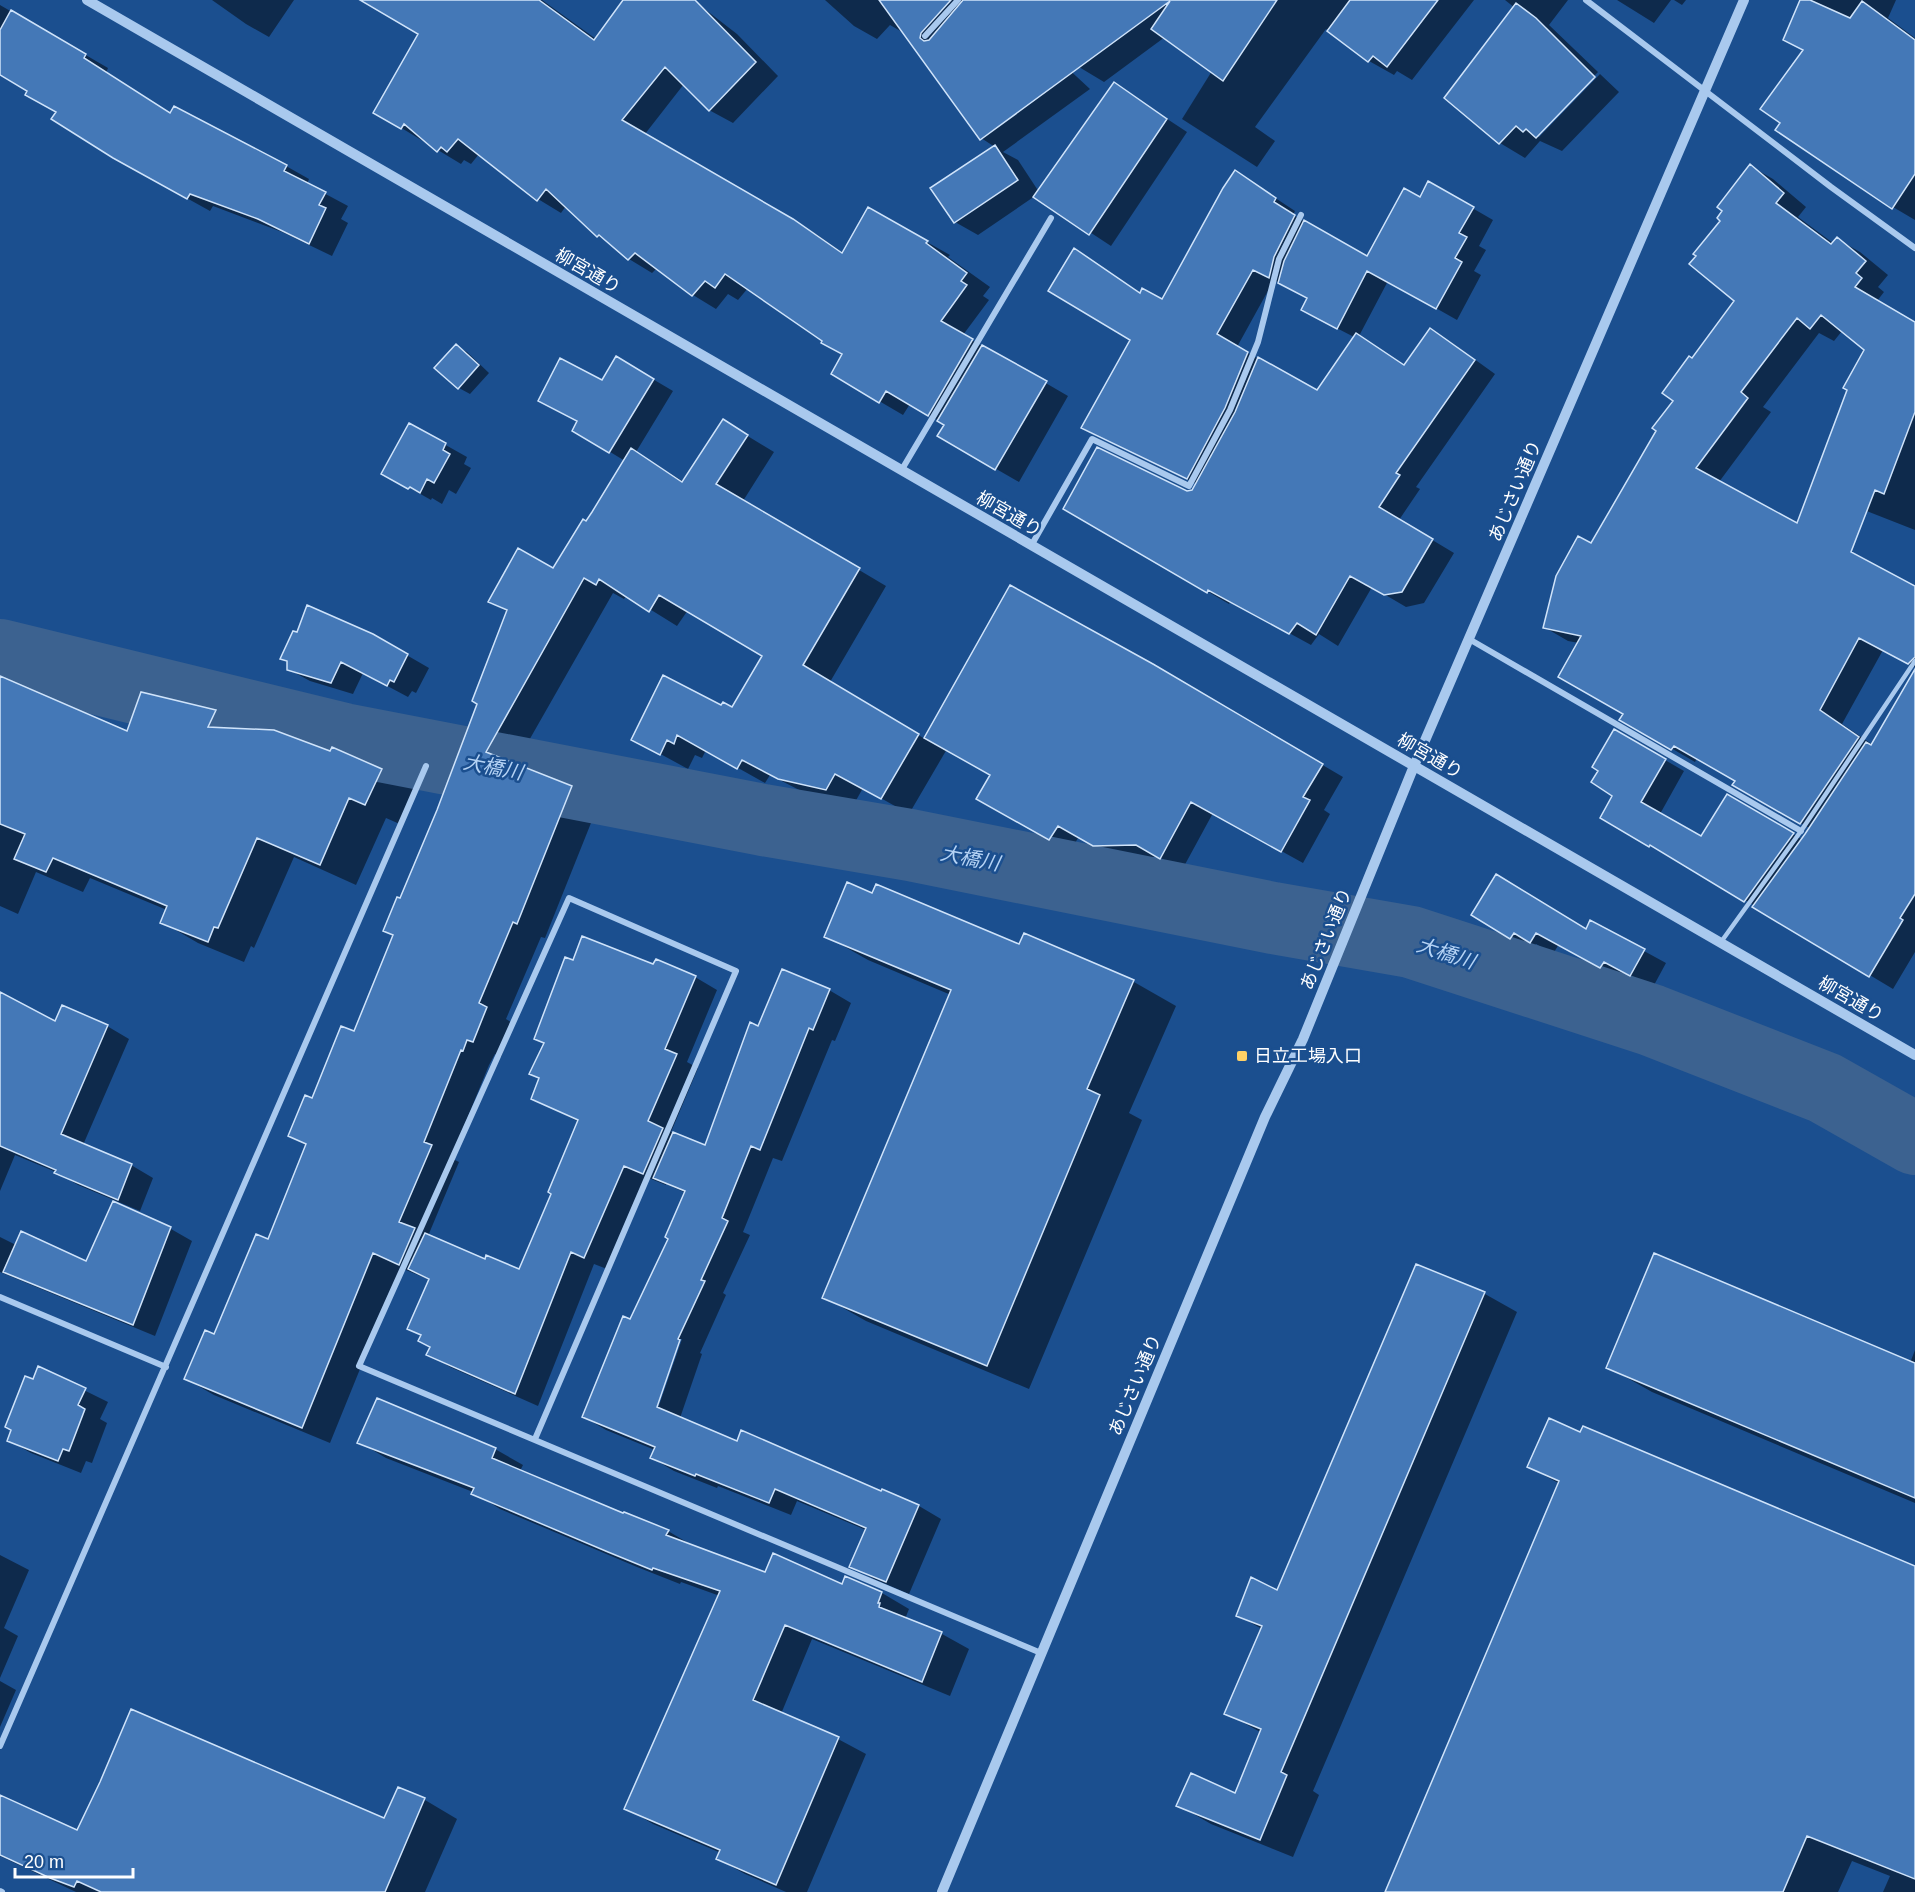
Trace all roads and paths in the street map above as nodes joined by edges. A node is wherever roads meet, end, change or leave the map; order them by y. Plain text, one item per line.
1 (87, 0) edge
2 (958, 0) edge
3 (1586, 0) edge
4 (1744, 0) edge
5 (925, 36) dead end
6 (1707, 91) junction
7 (1301, 215) dead end
8 (1051, 218) dead end
9 (1915, 248) edge
10 (901, 471) junction
11 (1031, 546) junction
12 (1470, 639) junction
13 (1915, 661) edge
14 (426, 766) dead end
15 (1414, 766) junction
16 (1801, 831) junction
17 (1722, 942) junction
18 (1915, 1055) edge
19 (0, 1297) edge
20 (165, 1367) junction
21 (535, 1439) junction
22 (1041, 1653) junction
23 (0, 1746) edge
24 (942, 1892) edge

1 - 10 street, 柳宮通り
2 - 5 street
3 - 6 street
4 - 6 street, あじさい通り
6 - 9 street
6 - 12 street, あじさい通り
7 - 11 street
8 - 10 street
10 - 11 street, 柳宮通り
11 - 15 street, 柳宮通り
12 - 15 street, あじさい通り
12 - 16 street
13 - 16 lane
14 - 20 street
15 - 17 street, 柳宮通り
15 - 22 street, あじさい通り
16 - 17 lane
17 - 18 street, 柳宮通り
19 - 20 street
20 - 23 street
21 - 21 street
21 - 22 street
22 - 24 street, あじさい通り

